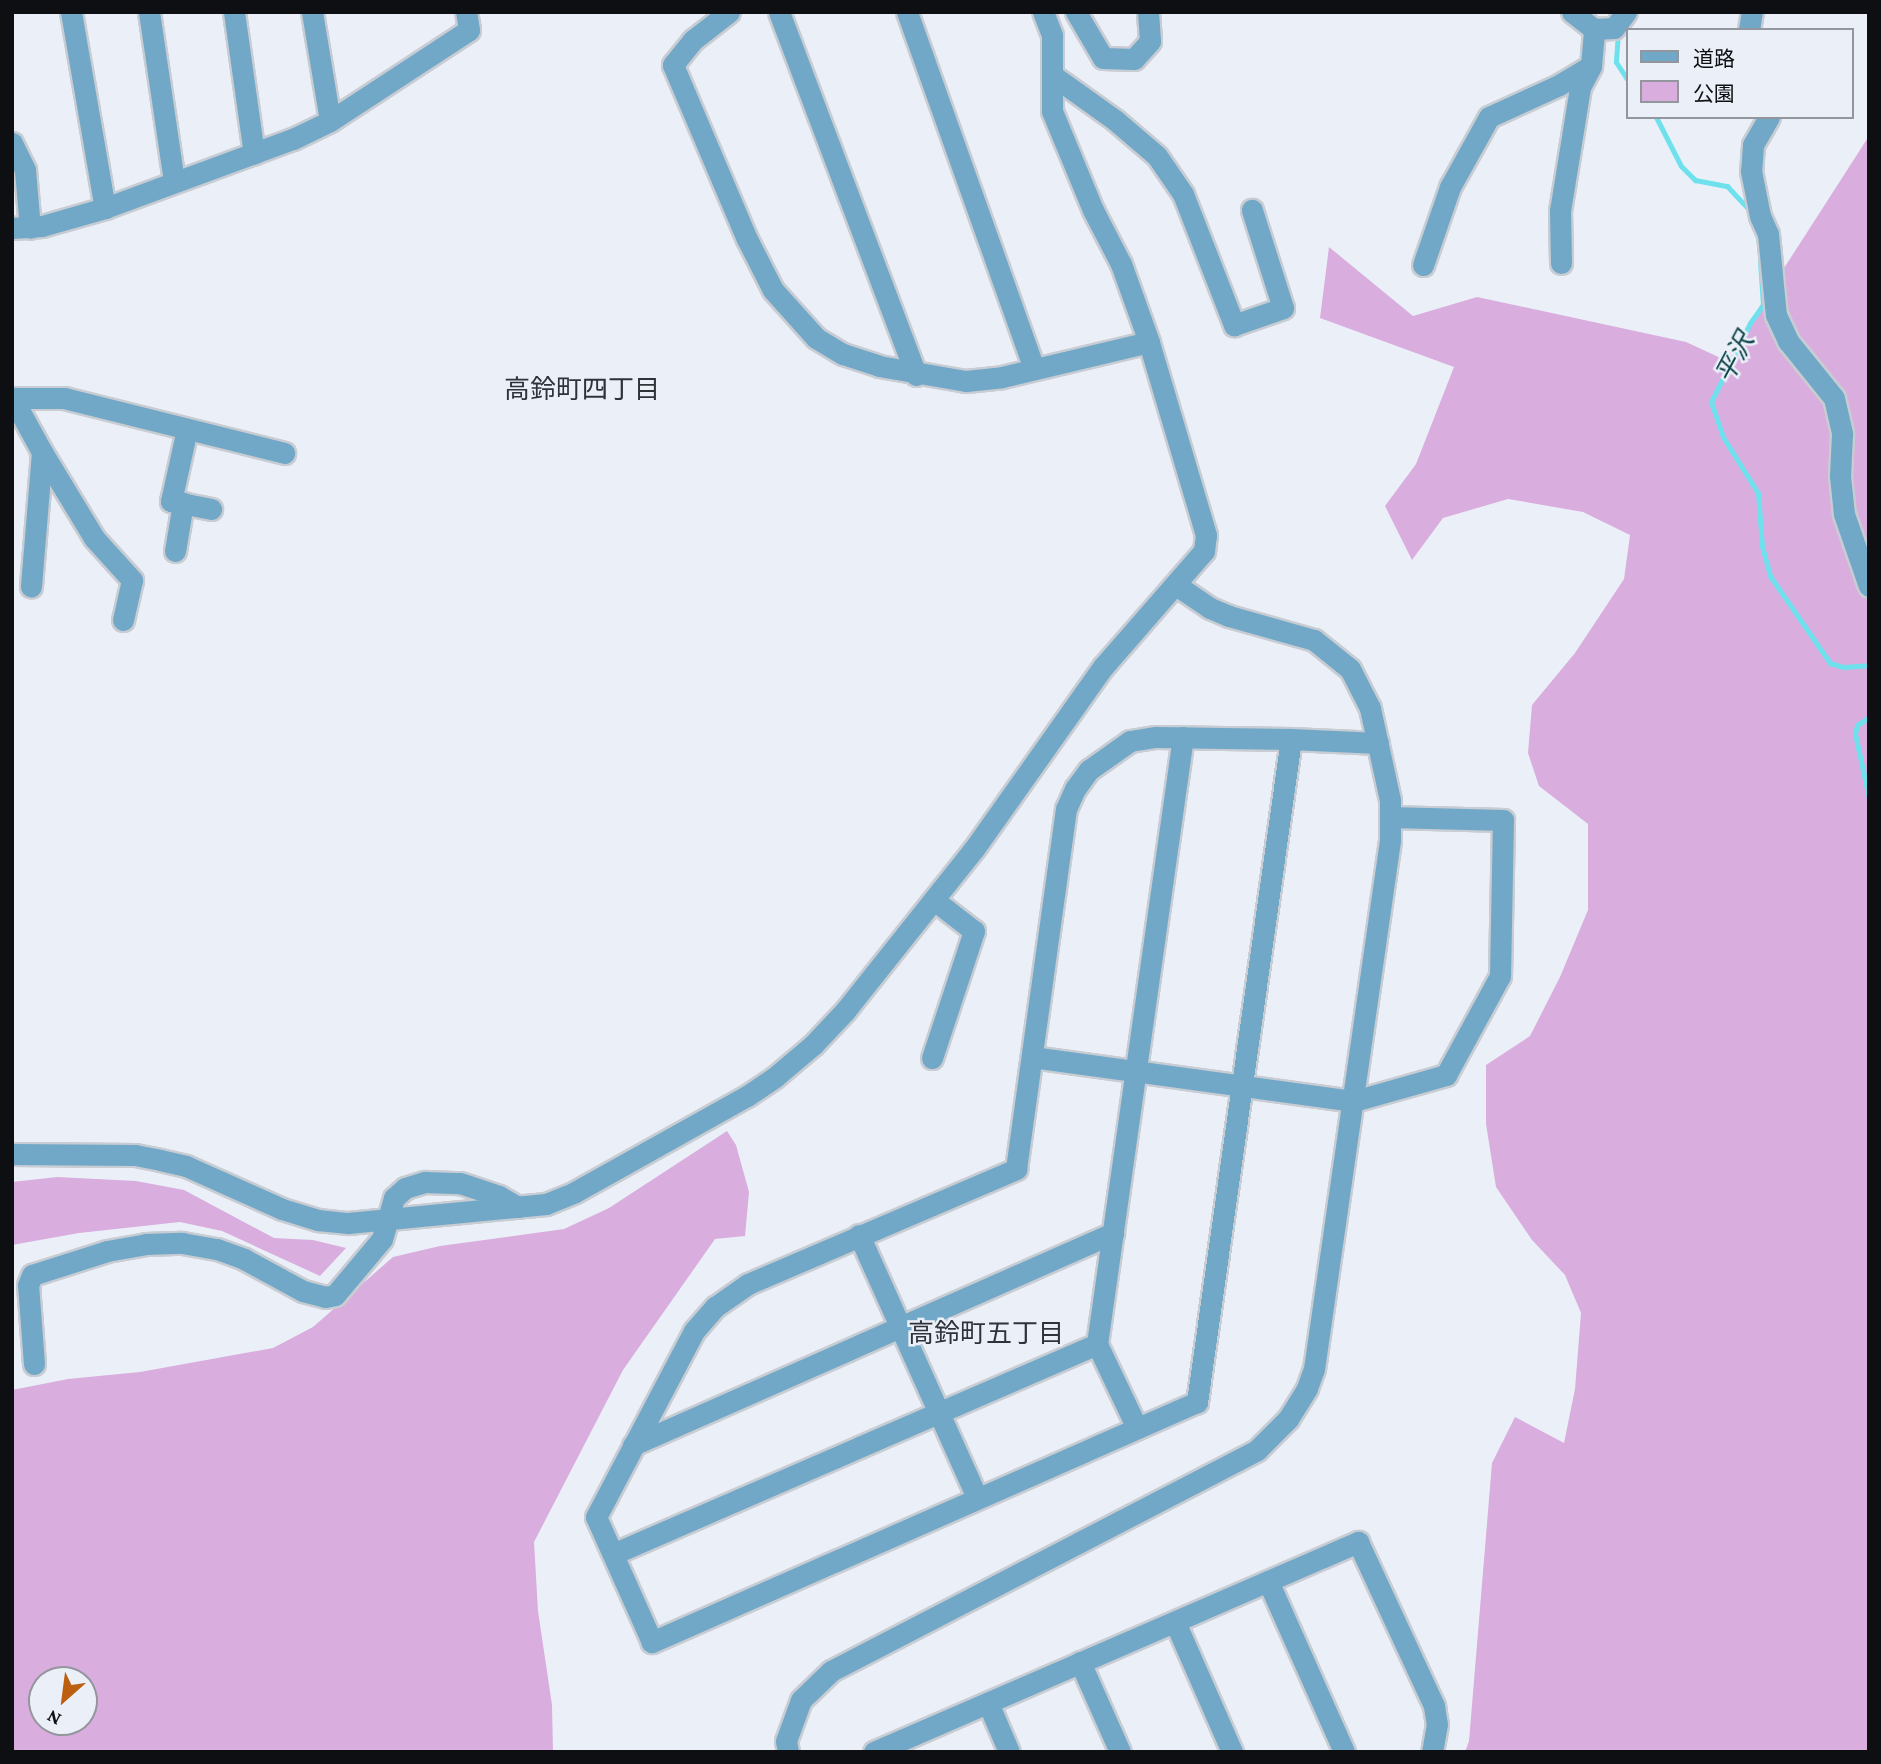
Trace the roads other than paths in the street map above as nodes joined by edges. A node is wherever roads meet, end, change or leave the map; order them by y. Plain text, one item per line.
1 (71, 12) edge
2 (149, 12) edge
3 (234, 12) edge
4 (312, 12) edge
5 (466, 12) edge
6 (729, 12) edge
7 (779, 12) edge
8 (907, 12) edge
9 (1043, 12) edge
10 (1076, 12) edge
11 (1148, 12) edge
12 (1572, 12) edge
13 (1626, 12) edge
14 (1594, 29) junction
15 (1591, 66) junction
16 (1052, 75) junction
17 (1768, 119) edge
18 (330, 121) junction
19 (12, 143) edge
20 (254, 154) junction
21 (174, 181) junction
22 (104, 208) junction
23 (1252, 210) dead end
24 (21, 228) edge
25 (1561, 263) dead end
26 (1423, 265) dead end
27 (1149, 342) junction
28 (1034, 369) junction
29 (916, 374) junction
30 (13, 398) edge
31 (187, 429) junction
32 (42, 452) junction
33 (284, 453) dead end
34 (183, 503) junction
35 (211, 509) dead end
36 (175, 551) dead end
37 (1176, 585) junction
38 (1869, 586) edge
39 (30, 587) dead end
40 (123, 620) dead end
41 (1183, 737) junction
42 (1291, 740) junction
43 (1378, 743) junction
44 (1391, 817) junction
45 (934, 900) junction
46 (1032, 1056) junction
47 (932, 1058) dead end
48 (1136, 1072) junction
49 (1243, 1087) junction
50 (1354, 1101) junction
51 (12, 1154) edge
52 (518, 1208) junction
53 (389, 1219) junction
54 (1113, 1233) junction
55 (859, 1235) junction
56 (900, 1326) junction
57 (1097, 1344) junction
58 (34, 1364) dead end
59 (938, 1413) junction
60 (1137, 1428) junction
61 (633, 1445) junction
62 (977, 1498) junction
63 (614, 1554) junction
64 (1268, 1581) junction
65 (1175, 1622) junction
66 (1080, 1662) junction
67 (988, 1703) junction
68 (887, 1749) edge
69 (788, 1752) edge
70 (1009, 1752) edge
71 (1120, 1752) edge
72 (1233, 1752) edge
73 (1345, 1752) edge
74 (1432, 1752) edge

1 - 22 street
2 - 21 street
3 - 20 street
4 - 18 street
5 - 18 street
6 - 29 street
7 - 29 street
8 - 28 street
9 - 16 street
10 - 11 street
12 - 14 street
13 - 14 street
14 - 15 street
15 - 25 street
15 - 26 street
16 - 23 street
16 - 27 street
17 - 38 street
18 - 20 street
19 - 24 street
20 - 21 street
21 - 22 street
22 - 24 street
27 - 28 street
27 - 37 street
28 - 29 street
30 - 31 street
30 - 32 street
31 - 33 street
31 - 34 street
32 - 39 street
32 - 40 street
34 - 35 street
34 - 36 street
37 - 43 street
37 - 45 street
41 - 42 street
41 - 46 street
41 - 48 street
42 - 43 street
42 - 49 street
43 - 44 street
44 - 50 street
44 - 50 street
45 - 47 street
45 - 52 street
46 - 48 street
46 - 55 street
48 - 49 street
48 - 54 street
49 - 50 street
49 - 60 street
50 - 69 street
51 - 53 street
52 - 53 street
52 - 53 street
53 - 58 street
54 - 56 street
54 - 57 street
55 - 56 street
55 - 61 street
56 - 59 street
56 - 61 street
57 - 59 street
57 - 60 street
59 - 62 street
59 - 63 street
60 - 62 street
61 - 63 street
62 - 63 street
64 - 65 street
64 - 73 street
64 - 74 street
65 - 66 street
65 - 72 street
66 - 67 street
66 - 71 street
67 - 68 street
67 - 70 street

